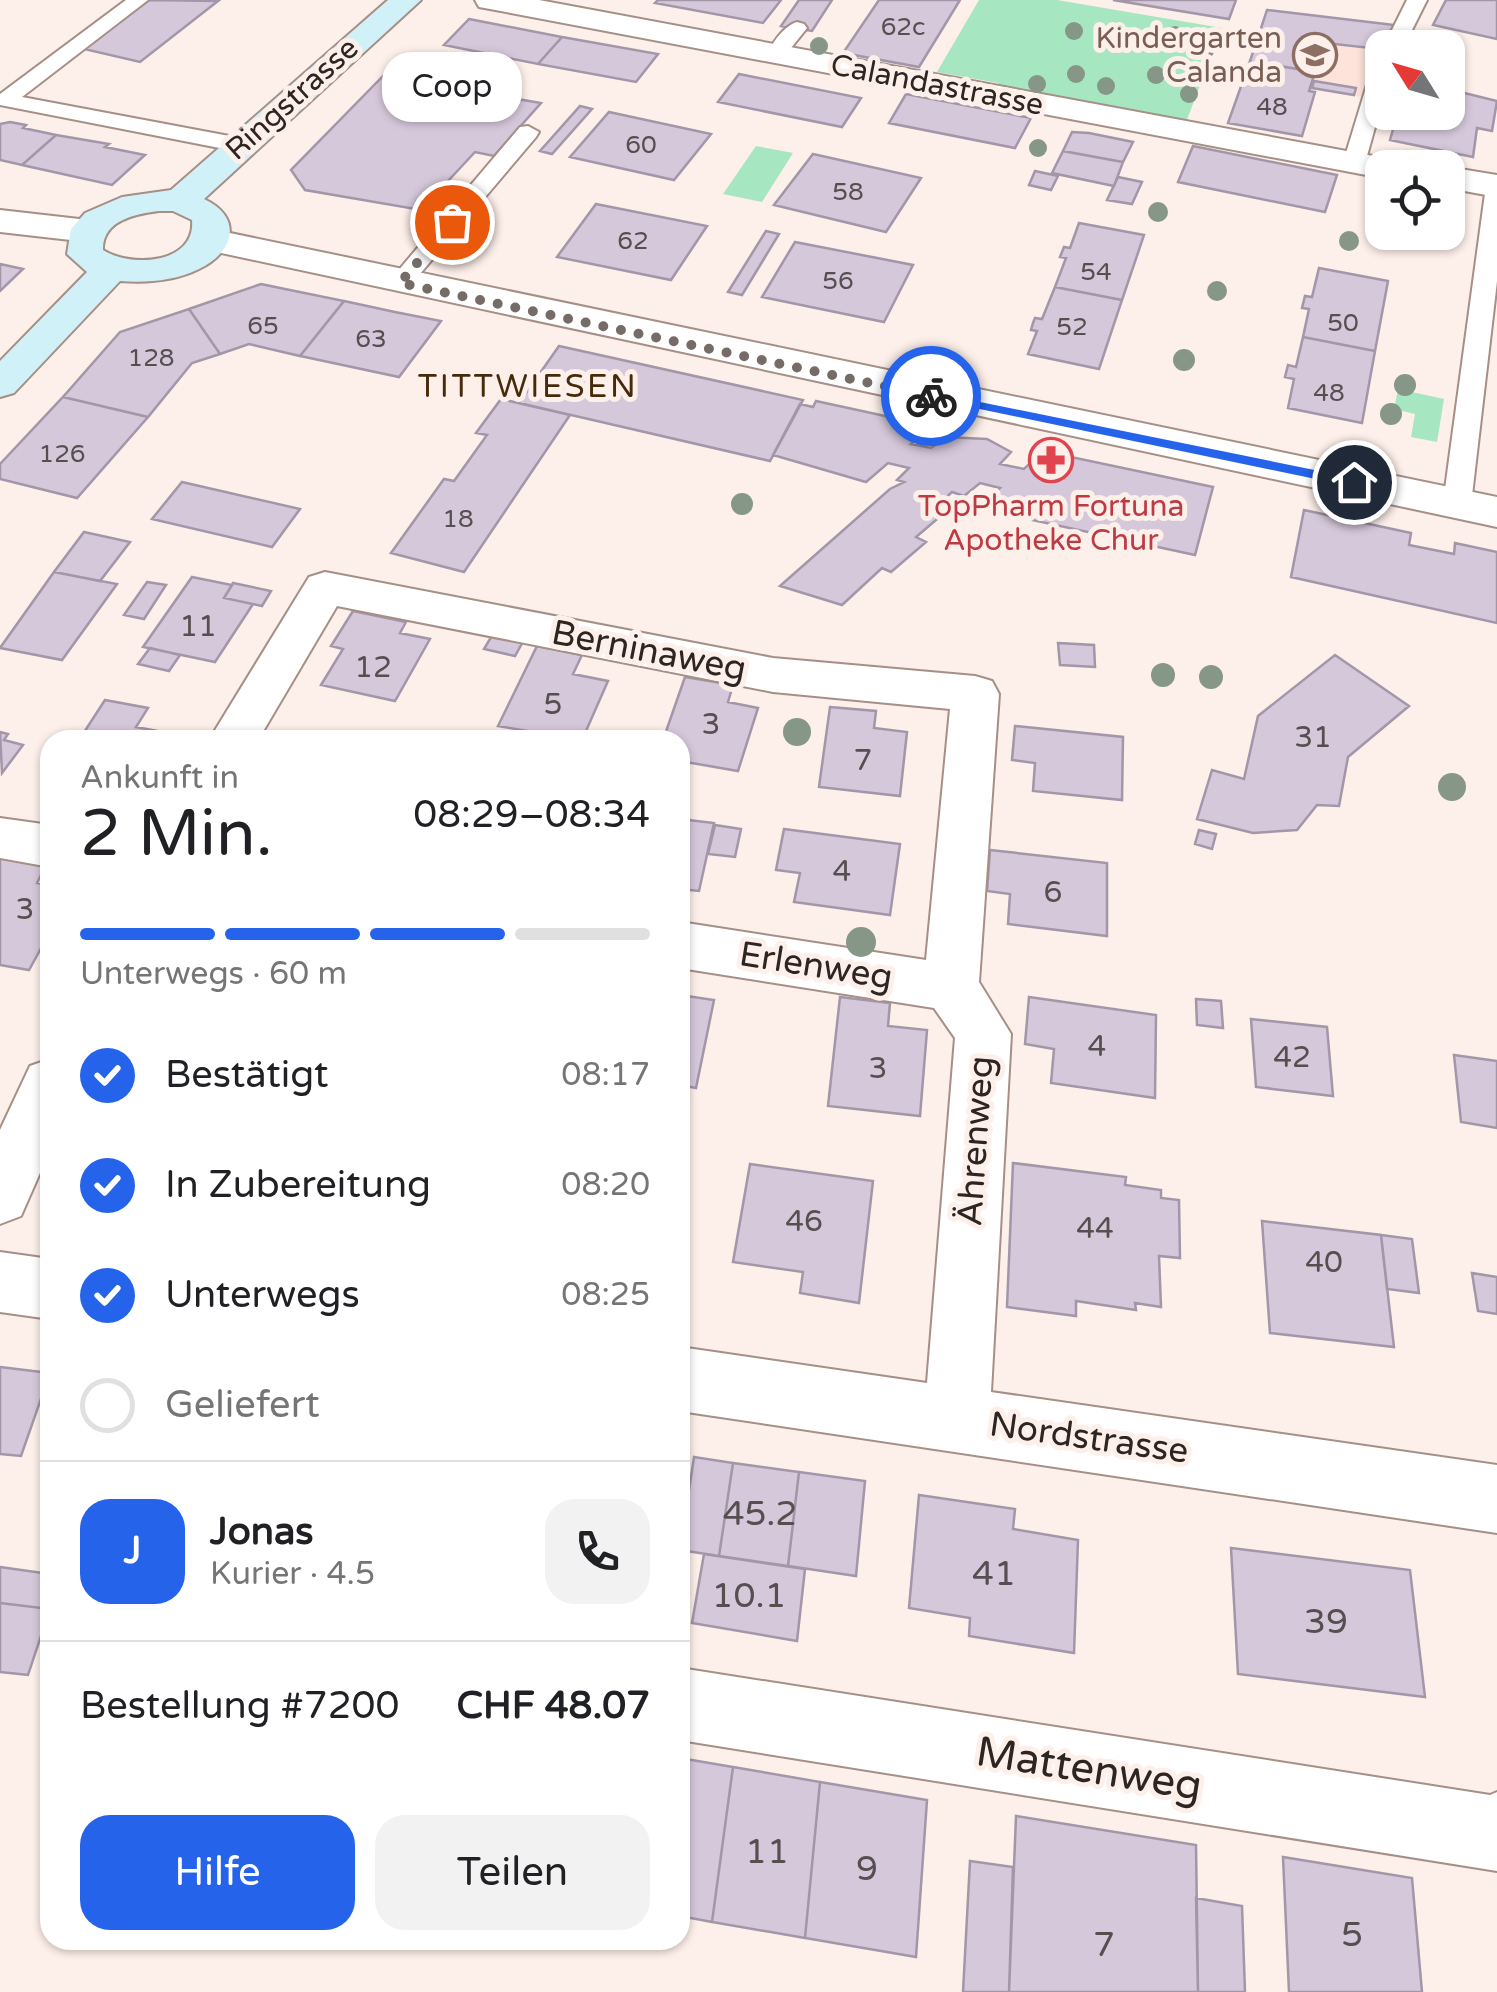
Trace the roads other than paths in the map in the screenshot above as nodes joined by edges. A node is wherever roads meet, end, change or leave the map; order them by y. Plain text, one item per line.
1 (138, 0) edge
2 (406, 0) edge
3 (490, 0) edge
4 (1417, 0) edge
5 (1402, 30) edge
6 (528, 132) dead end
7 (240, 145) junction
8 (1365, 164) edge
9 (1465, 181) edge
10 (1497, 186) edge
11 (180, 201) junction
12 (0, 220) edge
13 (88, 231) junction
14 (211, 240) junction
15 (109, 270) junction
16 (400, 283) junction
17 (0, 384) edge
18 (1457, 504) junction
19 (1497, 512) edge
20 (239, 730) edge
21 (0, 838) edge
22 (40, 844) edge
23 (690, 947) edge
24 (951, 987) junction
25 (40, 1106) edge
26 (0, 1196) edge
27 (0, 1282) edge
28 (40, 1288) edge
29 (690, 1380) edge
30 (957, 1418) junction
31 (1496, 1511) edge
32 (690, 1706) edge
33 (1497, 1830) edge

1 - 7 lane
2 - 7 main road, Ringstrasse
3 - 8 street, Calandastrasse
4 - 5 lane
6 - 16 lane
7 - 11 main road, Ringstrasse
9 - 10 street
10 - 18 lane
11 - 13 main road
11 - 14 main road
12 - 13 street
13 - 15 main road
14 - 15 main road
14 - 16 street
15 - 17 main road
16 - 18 street
18 - 19 street
20 - 24 street, Berninaweg
21 - 22 street
23 - 24 street, Erlenweg
24 - 30 street, Ährenweg
25 - 26 street
27 - 28 street
29 - 30 street, Nordstrasse
30 - 31 street, Nordstrasse
32 - 33 street, Mattenweg

